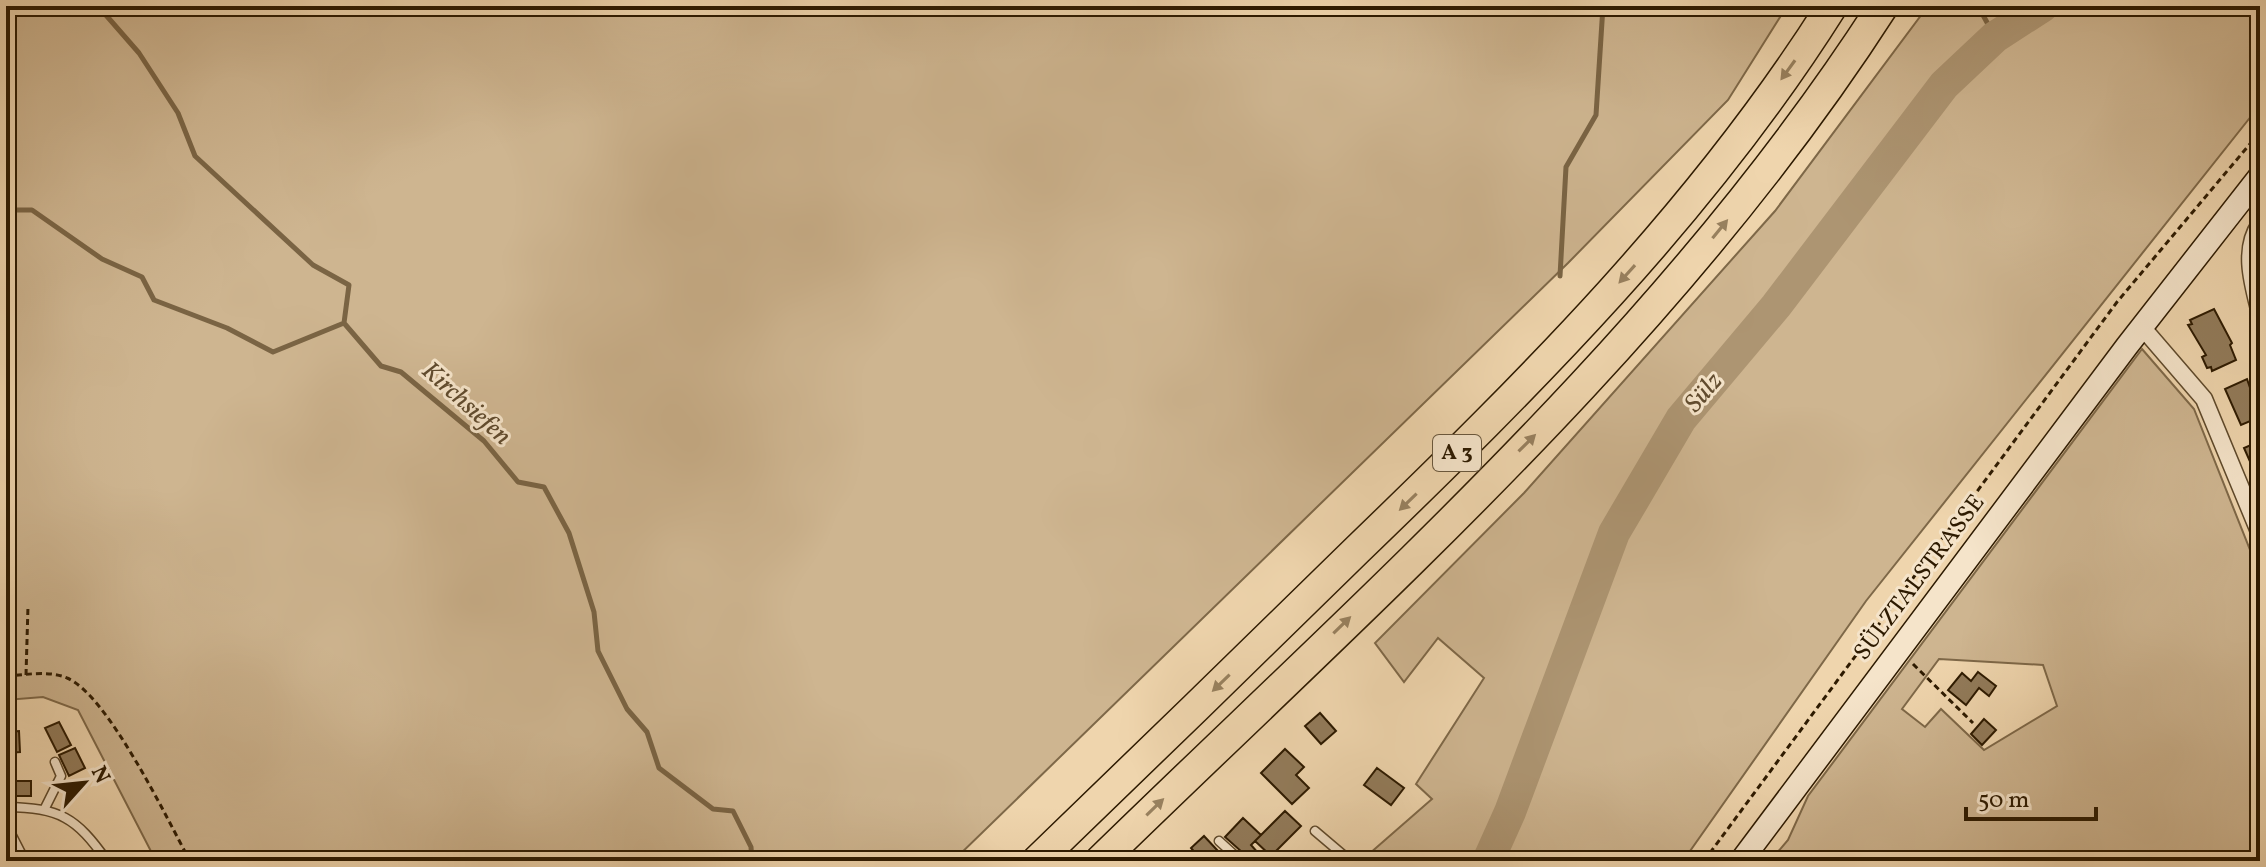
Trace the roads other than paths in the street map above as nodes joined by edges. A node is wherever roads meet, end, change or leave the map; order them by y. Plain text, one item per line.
1 (1832, 6) edge
2 (1883, 6) edge
3 (2260, 176) edge
4 (2260, 224) edge
5 (2260, 313) edge
6 (2142, 327) junction
7 (2260, 534) edge
8 (55, 762) dead end
9 (6, 807) edge
10 (45, 808) junction
11 (6, 824) edge
12 (1315, 831) dead end
13 (1219, 841) dead end
14 (1348, 860) edge
15 (25, 861) edge
16 (107, 861) edge
17 (1037, 861) edge
18 (1100, 861) edge
19 (1241, 861) edge
20 (1741, 861) edge

1 -> 17 highway, A 3
18 -> 2 highway, A 3
3 - 6 main road, SÜLZTALSTRASSE
4 - 5 street
6 - 7 street
6 - 20 main road, SÜLZTALSTRASSE
8 - 10 lane
9 - 10 lane
10 - 16 lane
11 - 15 lane
12 - 14 lane
13 - 19 lane

